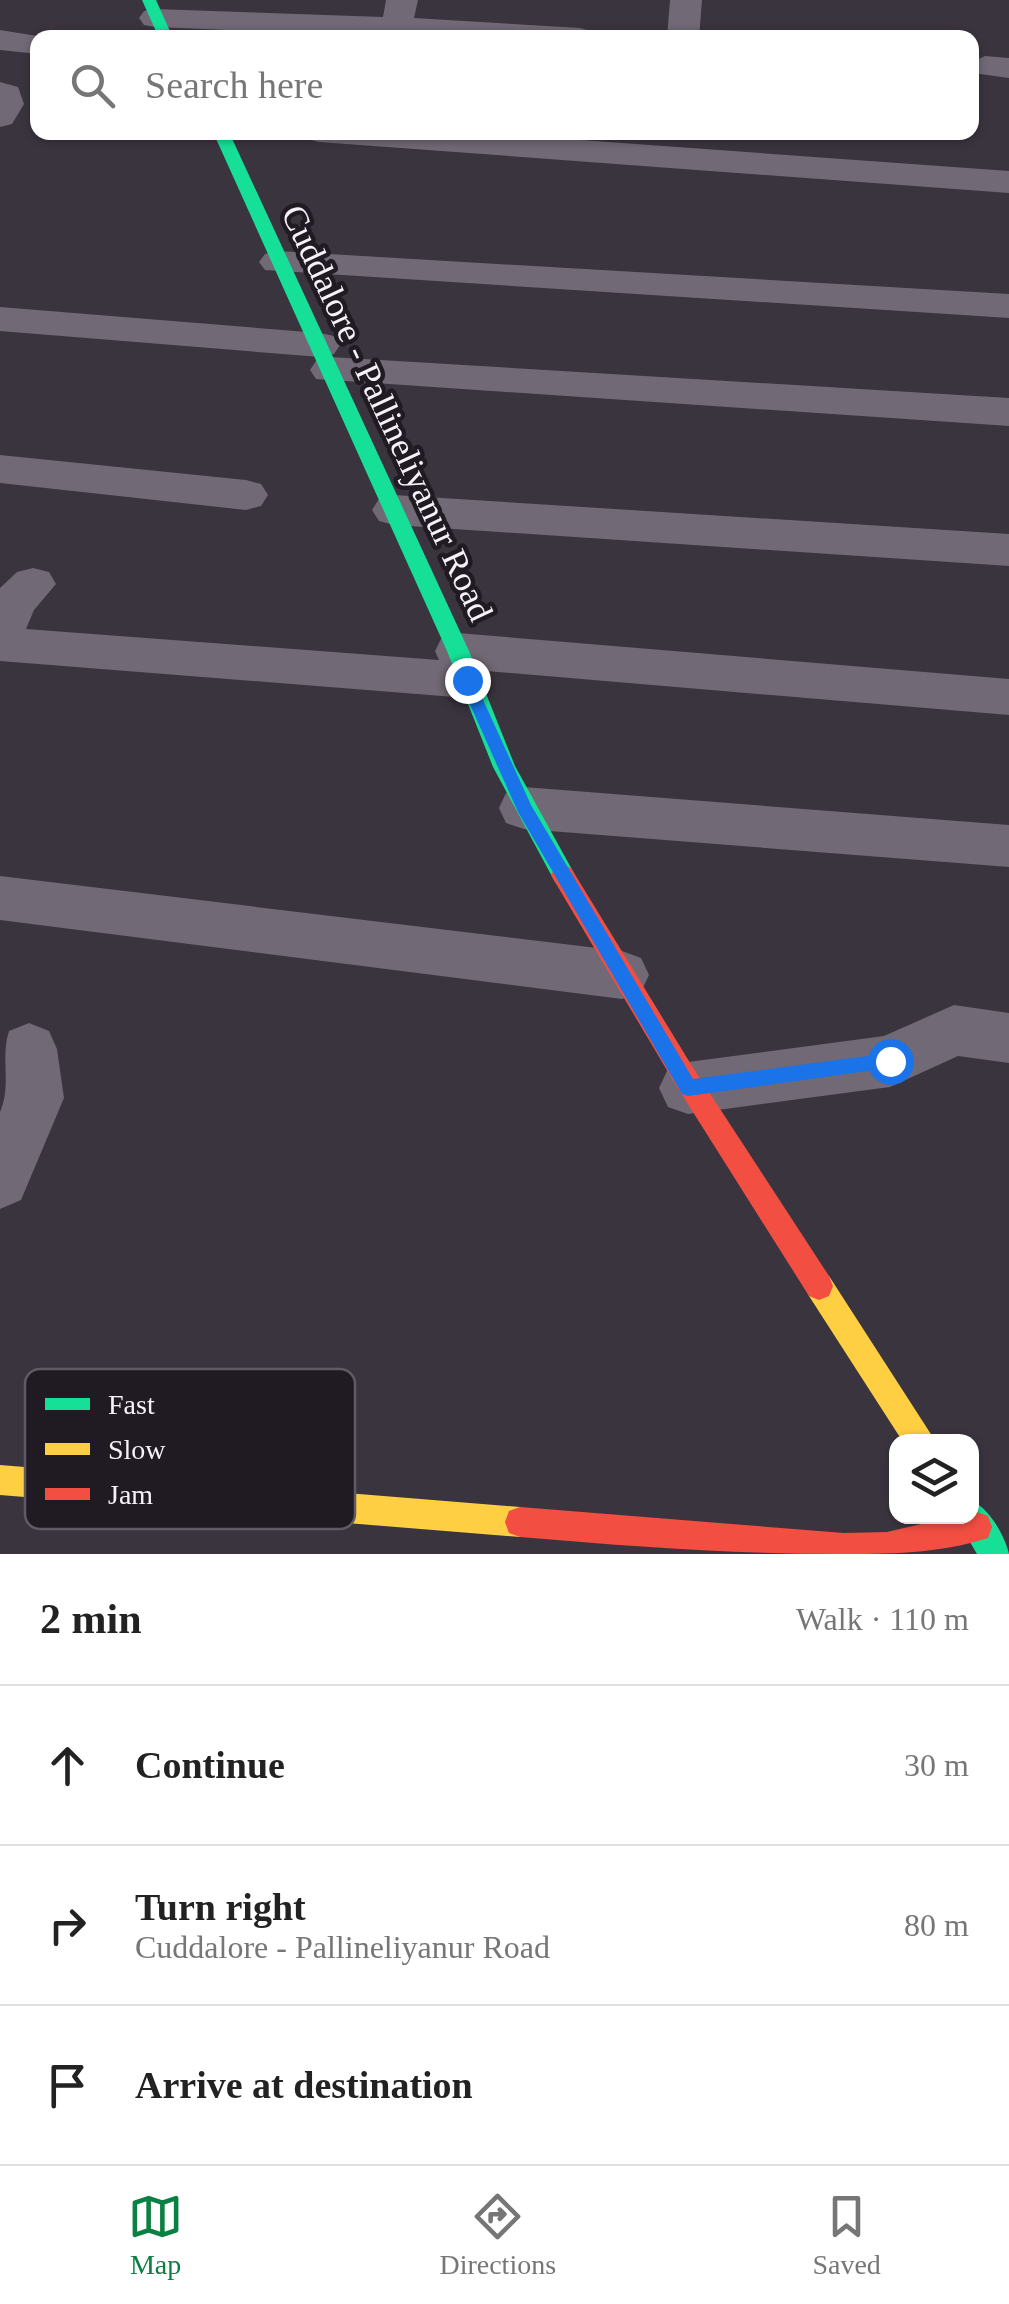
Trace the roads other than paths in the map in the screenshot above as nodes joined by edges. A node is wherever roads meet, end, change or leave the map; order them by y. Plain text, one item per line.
1 (686, 0) edge
2 (399, 13) edge
3 (156, 19) edge
4 (522, 30) edge
5 (684, 30) edge
6 (0, 40) edge
7 (30, 43) edge
8 (0, 92) edge
9 (0, 117) edge
10 (225, 140) edge
11 (557, 140) edge
12 (676, 144) edge
13 (1009, 182) edge
14 (278, 262) junction
15 (1009, 306) edge
16 (0, 319) edge
17 (325, 358) junction
18 (1009, 412) edge
19 (0, 469) edge
20 (246, 495) dead end
21 (394, 510) junction
22 (1009, 550) edge
23 (32, 584) dead end
24 (0, 640) edge
25 (462, 666) junction
26 (1009, 697) edge
27 (524, 808) junction
28 (1009, 846) edge
29 (0, 898) edge
30 (622, 975) junction
31 (1009, 1038) edge
32 (29, 1050) dead end
33 (688, 1088) junction
34 (0, 1180) edge
35 (915, 1434) edge
36 (0, 1480) edge
37 (25, 1482) edge
38 (355, 1509) edge
39 (966, 1524) edge
40 (974, 1524) edge
41 (996, 1554) edge

1 - 5 street
2 - 3 street
2 - 4 street
6 - 7 street
8 - 9 street
10 - 14 main road, Cuddalore - Pallineliyanur Road
11 - 12 street
12 - 13 street
14 - 15 street
14 - 17 main road, Cuddalore - Pallineliyanur Road
16 - 17 street
17 - 18 street
17 - 21 main road, Cuddalore - Pallineliyanur Road
19 - 20 street
21 - 22 street
21 - 25 main road, Cuddalore - Pallineliyanur Road
23 - 24 street
24 - 25 street
25 - 26 street
25 - 27 main road, Cuddalore - Pallineliyanur Road
27 - 28 street
27 - 30 main road, Cuddalore - Pallineliyanur Road
29 - 30 street
30 - 33 main road, Cuddalore - Pallineliyanur Road
31 - 33 street
32 - 34 street
33 - 35 main road, Cuddalore - Pallineliyanur Road
36 - 37 main road
38 - 39 main road
40 - 41 main road

